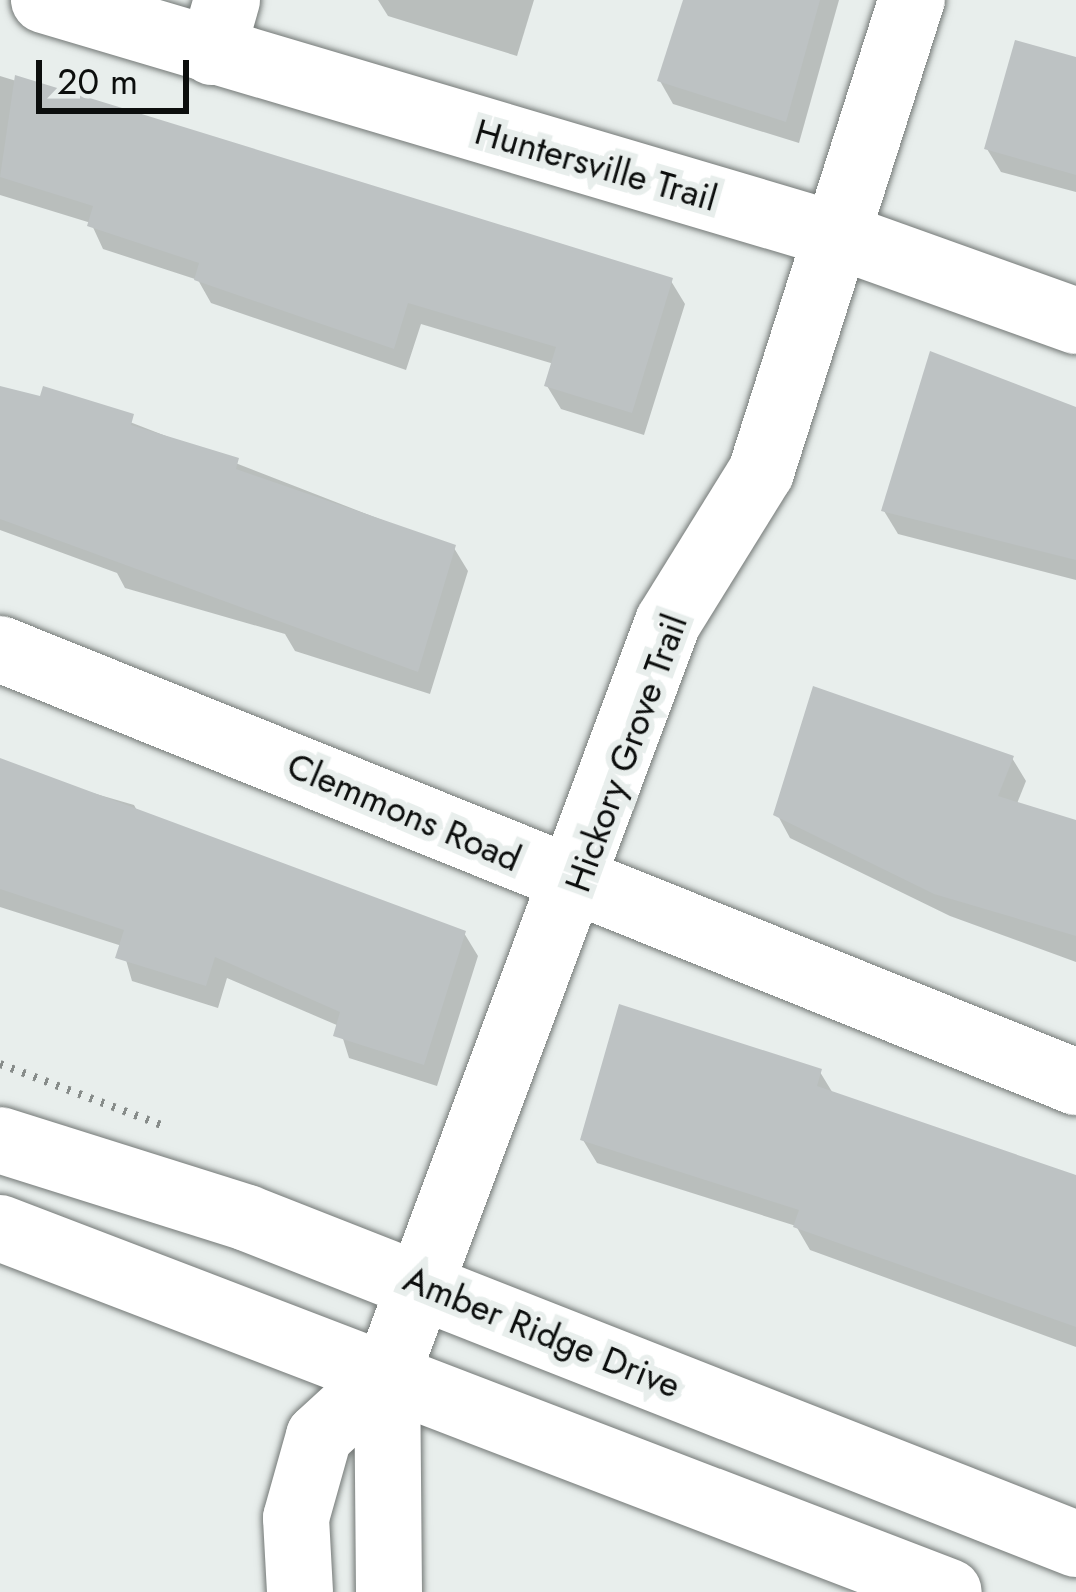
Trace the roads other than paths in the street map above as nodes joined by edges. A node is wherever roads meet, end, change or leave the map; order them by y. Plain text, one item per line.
1 (44, 0) edge
2 (912, 0) edge
3 (219, 26) edge
4 (839, 236) junction
5 (1076, 321) edge
6 (0, 649) edge
7 (578, 885) junction
8 (1076, 1082) edge
9 (0, 1140) edge
10 (0, 1228) edge
11 (422, 1283) junction
12 (387, 1374) junction
13 (1076, 1544) edge
14 (300, 1592) edge
15 (389, 1592) edge
16 (950, 1592) edge

1 - 3 street, Huntersville Trail
2 - 4 street, Hickory Grove Trail
3 - 4 street, Huntersville Trail
4 - 5 street, Huntersville Trail
4 - 7 street, Hickory Grove Trail
6 - 7 street, Clemmons Road
7 - 8 street, Clemmons Road
7 - 11 street, Hickory Grove Trail
9 - 11 street, Amber Ridge Drive
10 - 12 street
11 - 12 street, Hickory Grove Trail
11 - 13 street, Amber Ridge Drive
12 - 14 street
12 - 15 street
12 - 16 street

